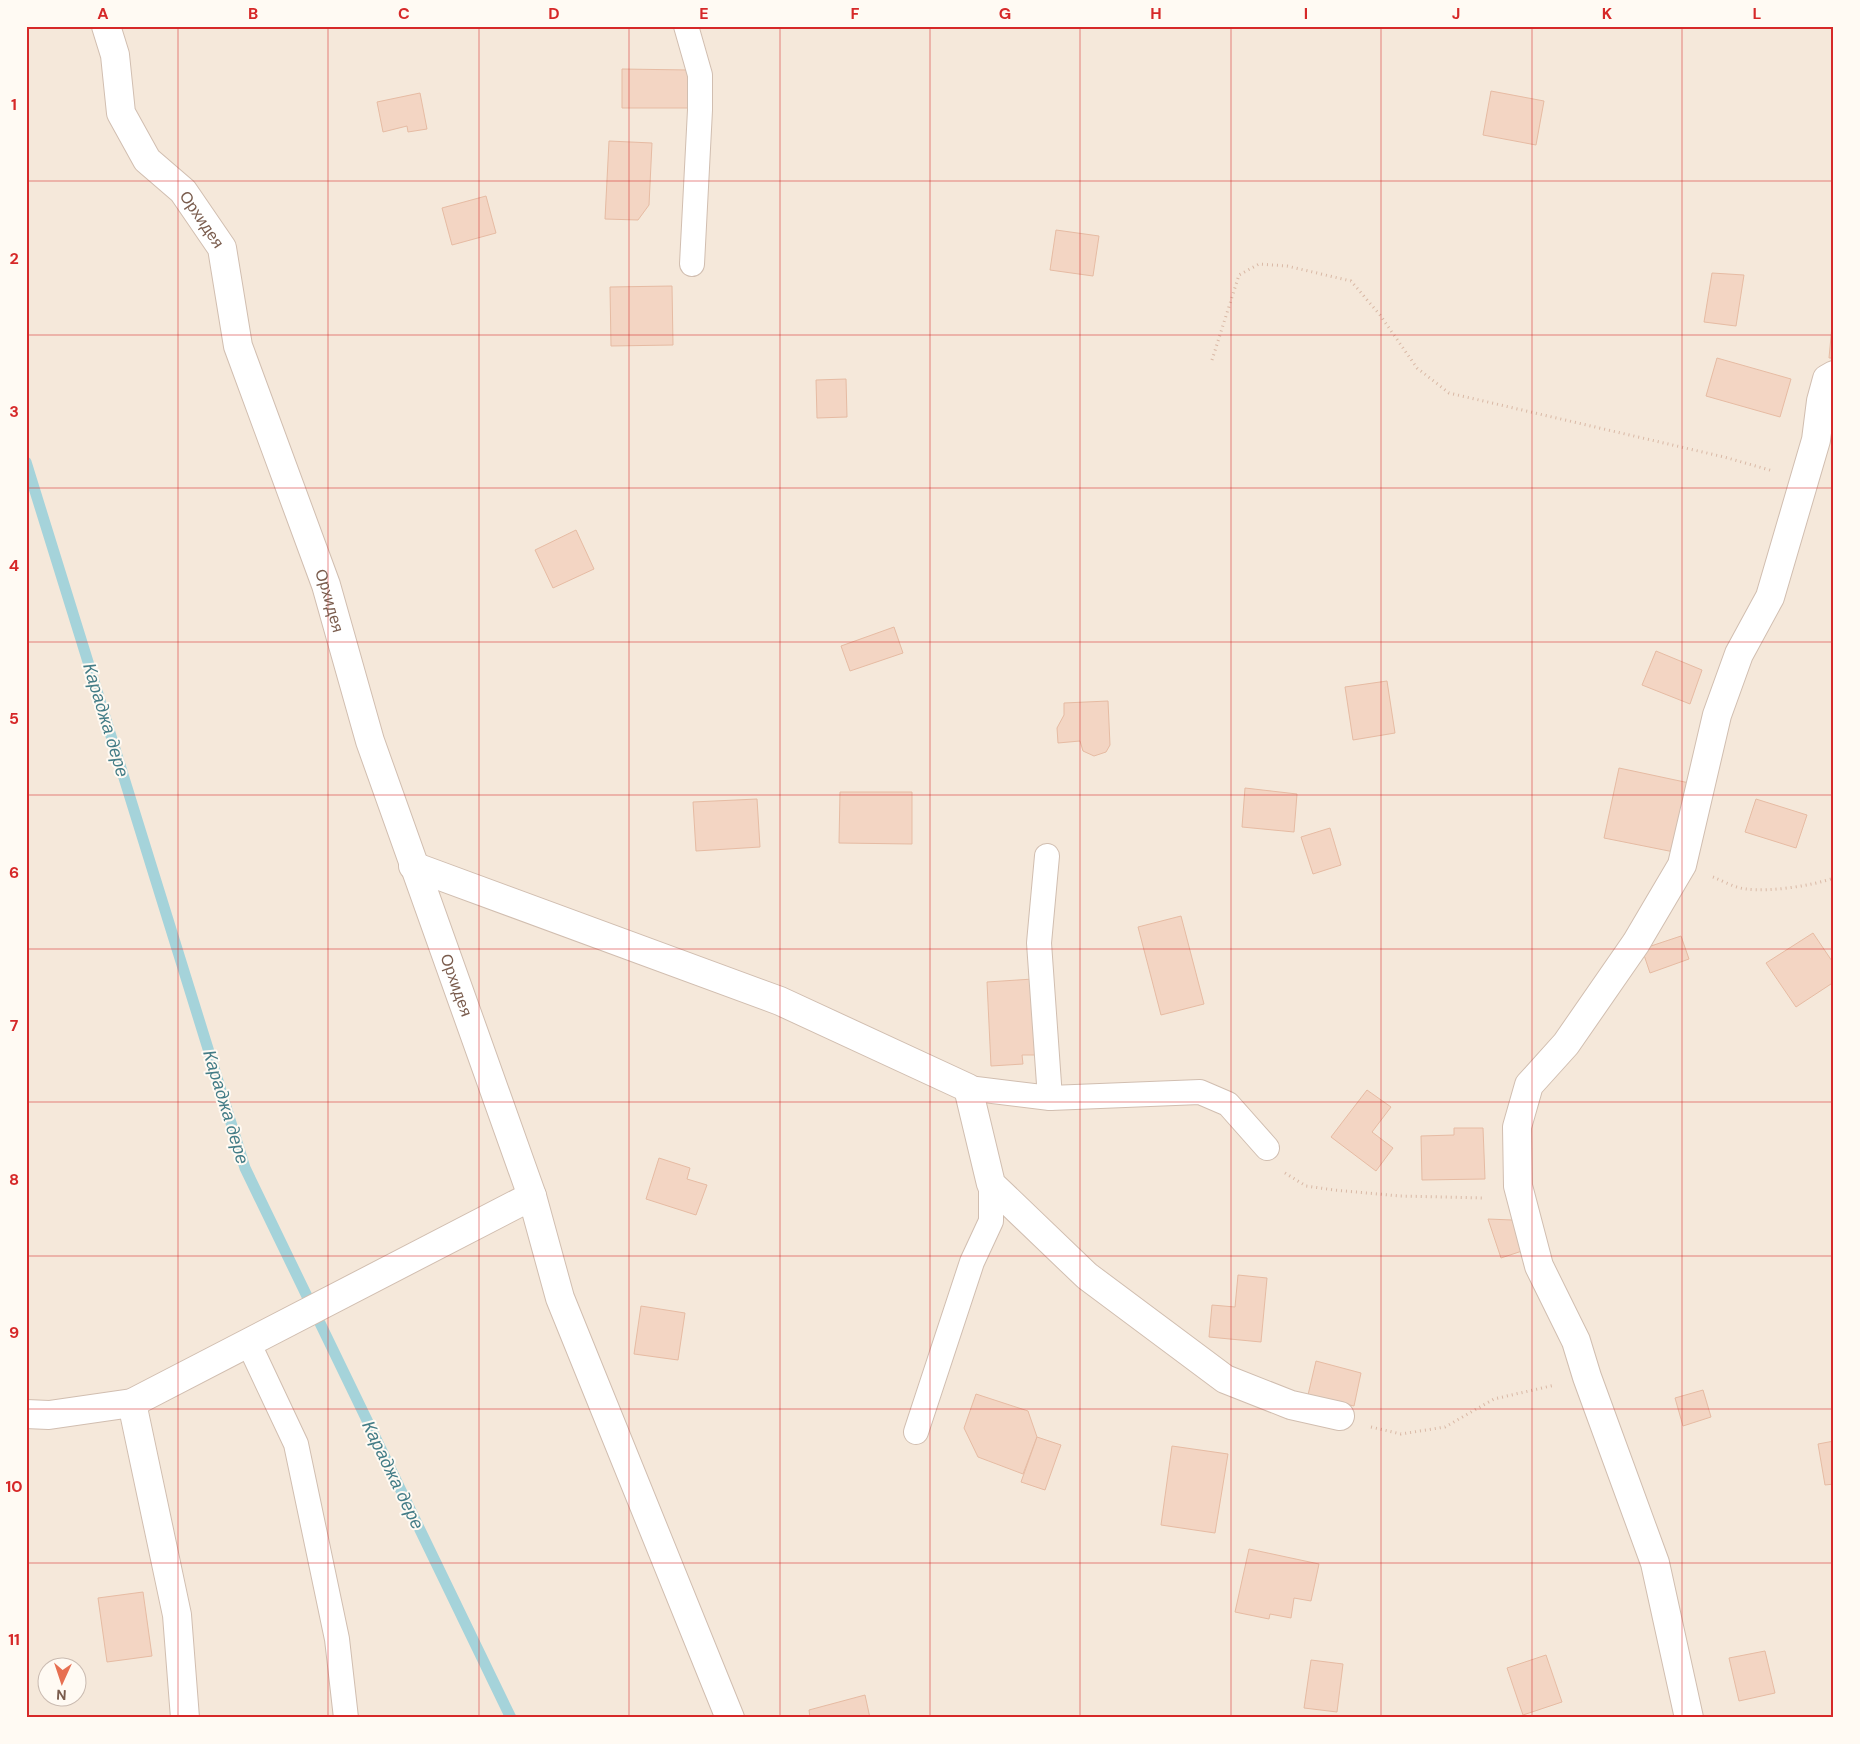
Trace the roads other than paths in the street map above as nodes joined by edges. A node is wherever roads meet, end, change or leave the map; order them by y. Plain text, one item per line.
1 (106, 26) edge
2 (686, 26) edge
3 (692, 264) dead end
4 (1834, 375) edge
5 (1047, 856) dead end
6 (413, 866) junction
7 (968, 1088) junction
8 (1050, 1098) junction
9 (1267, 1148) road end
10 (991, 1184) junction
11 (532, 1196) junction
12 (248, 1342) junction
13 (132, 1403) junction
14 (26, 1414) edge
15 (1340, 1416) road end
16 (916, 1432) dead end
17 (185, 1718) edge
18 (346, 1718) edge
19 (730, 1718) edge
20 (1689, 1718) edge

1 - 6 street, Орхидея
2 - 3 lane
4 - 20 street
5 - 8 lane
6 - 7 street
6 - 11 street, Орхидея
7 - 8 lane
7 - 10 street
8 - 9 lane
10 - 15 street
10 - 16 lane
11 - 12 street
11 - 19 street, Орхидея
12 - 13 street
12 - 18 lane
13 - 14 street
13 - 17 street

